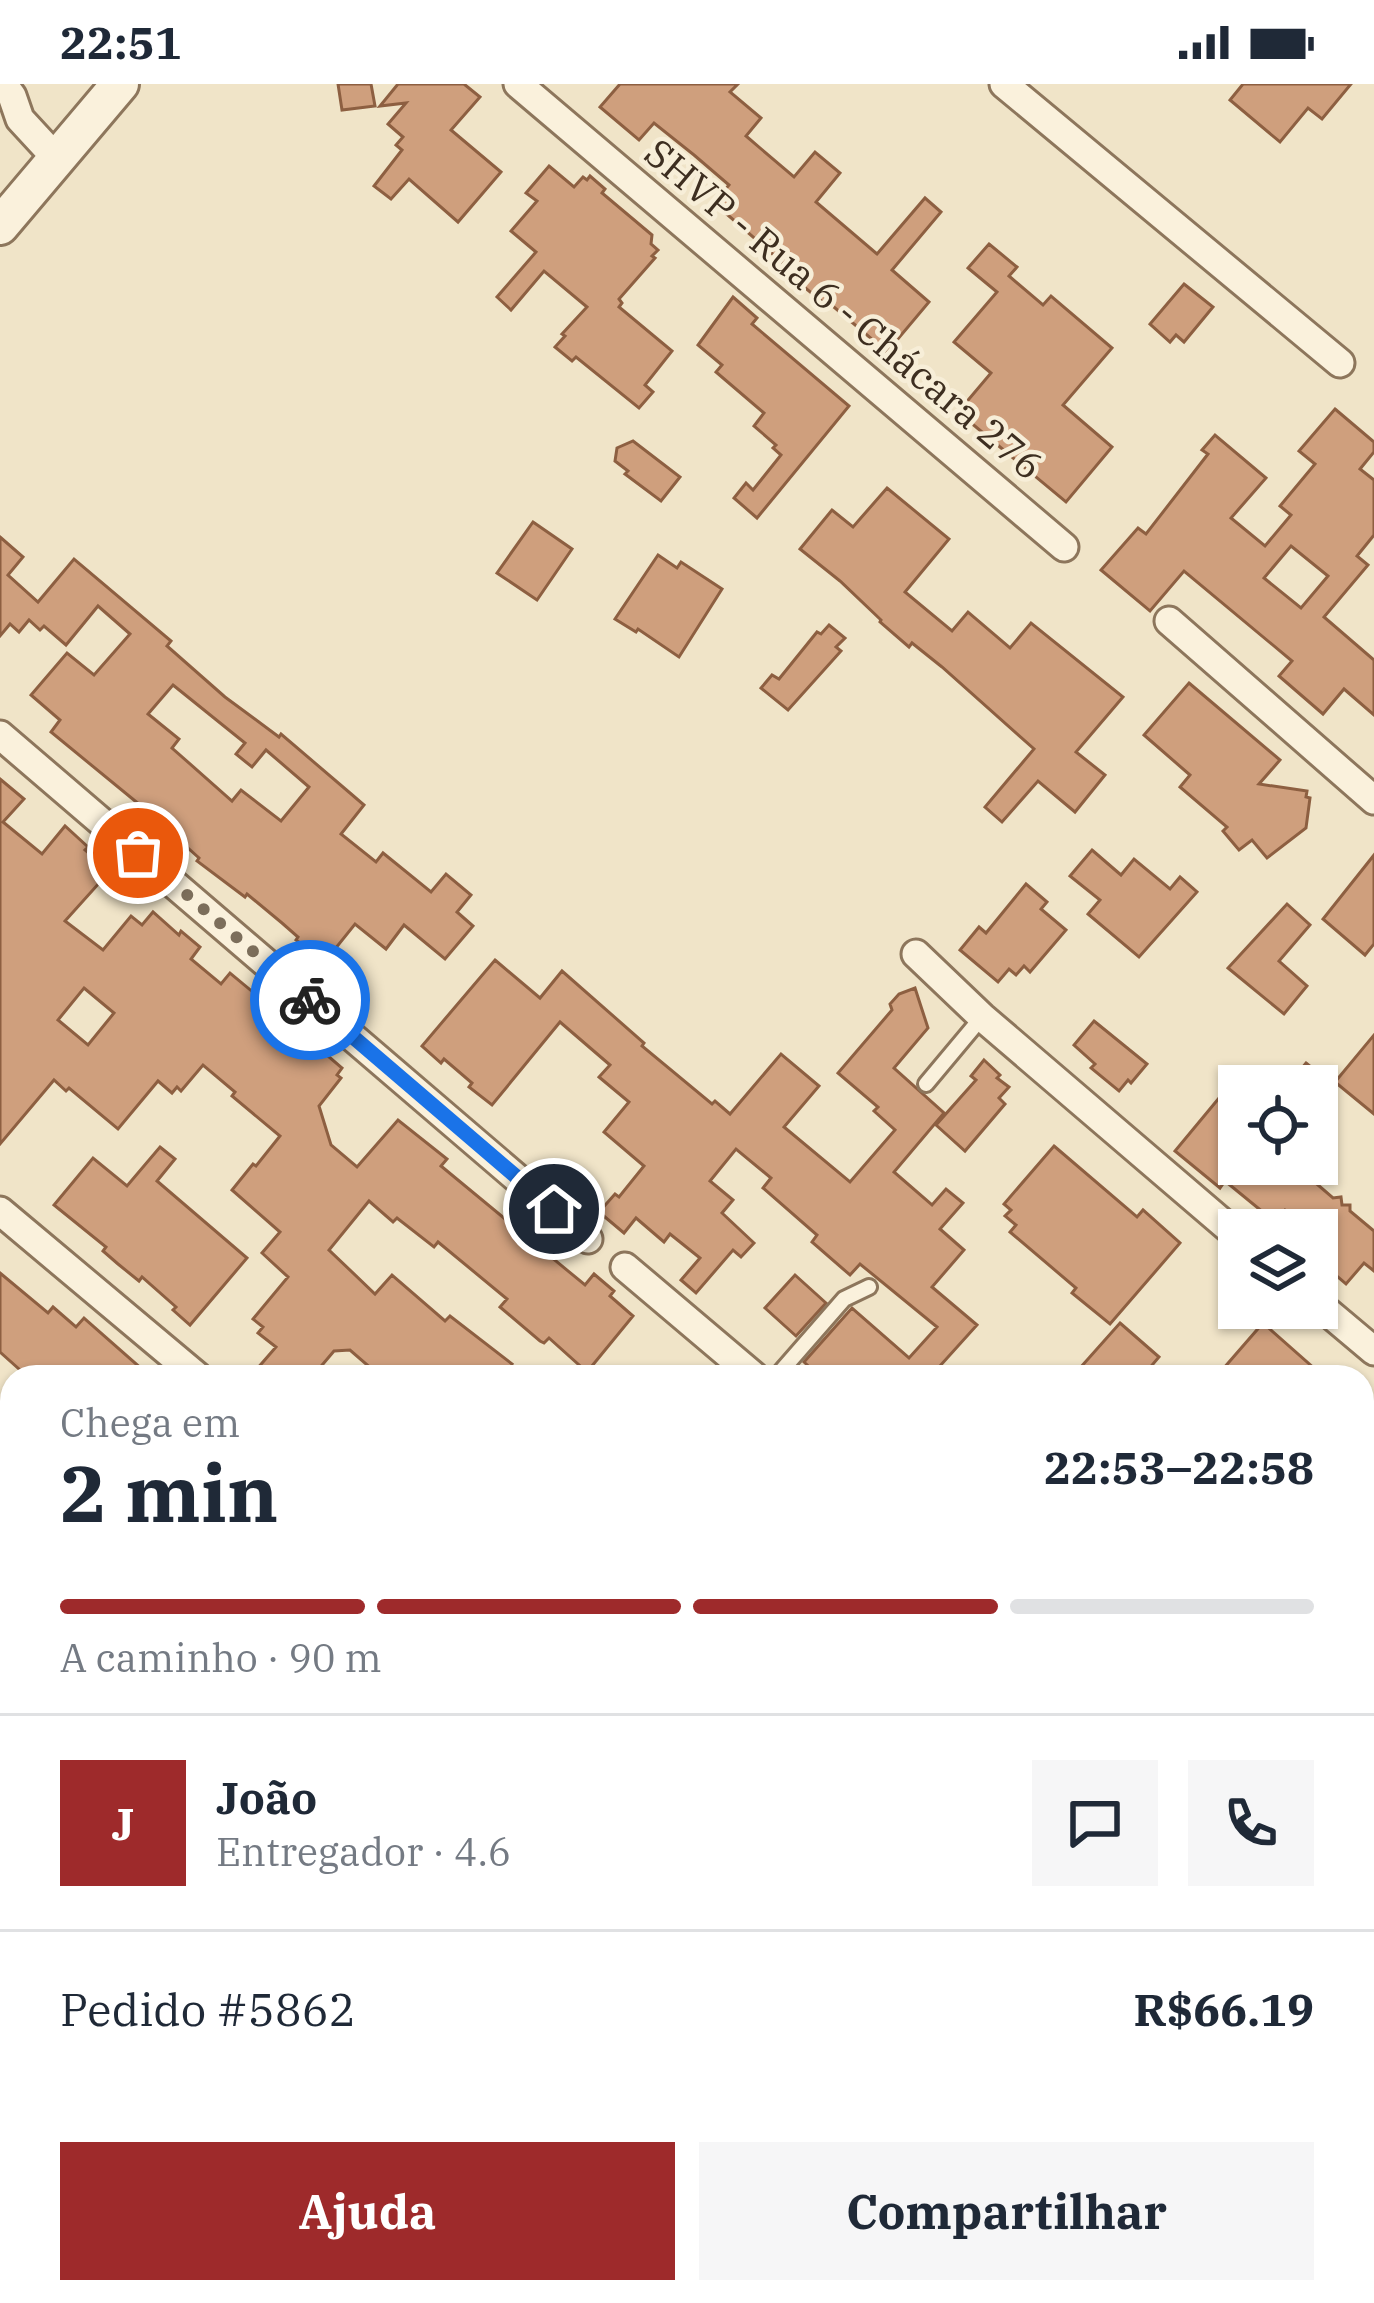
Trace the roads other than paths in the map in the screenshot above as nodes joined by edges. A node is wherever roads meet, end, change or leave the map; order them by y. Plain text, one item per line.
1 (3, 84) edge
2 (120, 84) edge
3 (518, 84) edge
4 (1004, 84) edge
5 (56, 158) junction
6 (0, 226) edge
7 (1340, 363) dead end
8 (1064, 547) dead end
9 (1169, 621) dead end
10 (0, 735) edge
11 (1374, 800) edge
12 (916, 954) dead end
13 (982, 1017) junction
14 (926, 1084) dead end
15 (0, 1211) edge
16 (1218, 1220) edge
17 (588, 1239) dead end
18 (626, 1267) dead end
19 (869, 1287) dead end
20 (1338, 1321) edge
21 (1374, 1351) edge
22 (184, 1365) edge
23 (740, 1365) edge
24 (786, 1365) edge

1 - 5 street
2 - 5 street
3 - 8 street, SHVP - Rua 6 - Chácara 276
4 - 7 street
5 - 6 street
9 - 11 street
10 - 17 street
12 - 13 street
13 - 14 lane
13 - 16 street
15 - 22 street
18 - 23 street
19 - 24 lane
20 - 21 street

